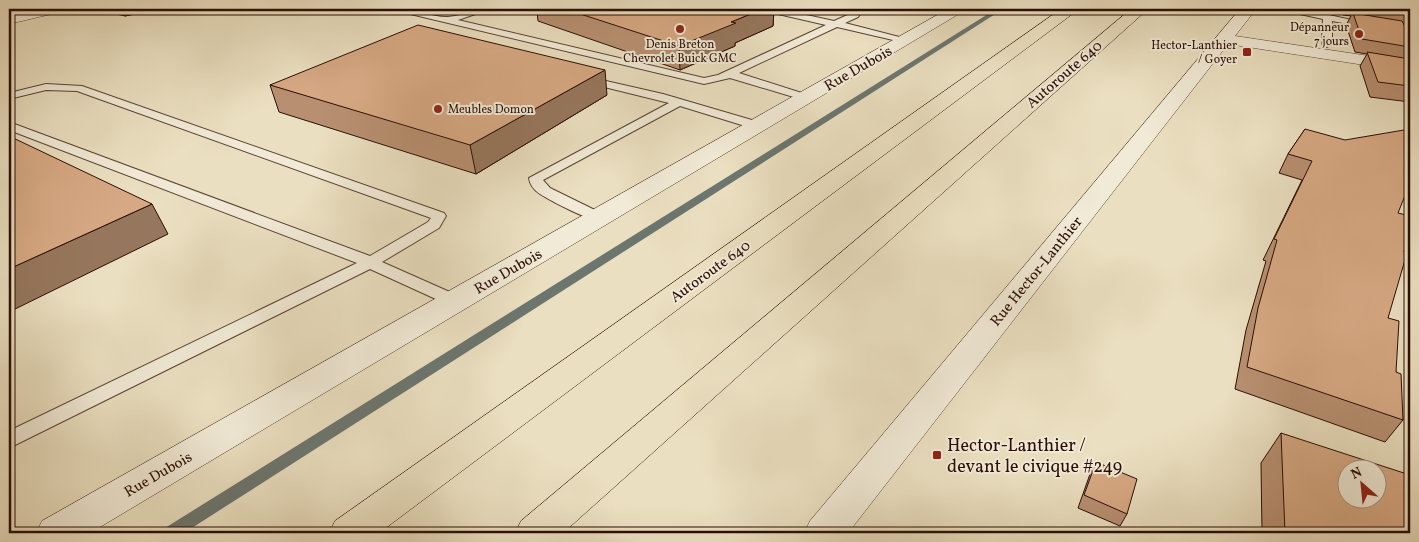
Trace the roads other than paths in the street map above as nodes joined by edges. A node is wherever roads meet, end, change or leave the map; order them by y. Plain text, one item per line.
1 (55, 9) edge
2 (402, 9) edge
3 (486, 9) edge
4 (768, 9) edge
5 (860, 9) edge
6 (960, 9) edge
7 (1071, 9) edge
8 (1140, 9) edge
9 (1248, 9) edge
10 (1289, 9) edge
11 (12, 16) edge
12 (1328, 17) junction
13 (450, 19) junction
14 (836, 24) junction
15 (1380, 27) edge
16 (1229, 34) junction
17 (906, 40) junction
18 (1327, 44) junction
19 (1410, 56) edge
20 (1410, 67) edge
21 (730, 74) junction
22 (571, 76) edge
23 (9, 96) edge
24 (807, 98) junction
25 (679, 102) junction
26 (9, 126) edge
27 (758, 126) junction
28 (600, 218) junction
29 (371, 262) junction
30 (455, 301) junction
31 (9, 440) edge
32 (56, 533) edge
33 (349, 533) edge
34 (535, 533) edge
35 (824, 533) edge

1 - 11 street
2 - 13 lane
3 - 13 lane
4 - 14 lane
5 - 14 lane
6 - 17 street, Rue Dubois
7 - 33 highway, Autoroute 640
8 - 34 highway, Autoroute 640
9 - 16 street, Rue Hector-Lanthier
10 - 12 lane
12 - 15 lane
12 - 18 lane
13 - 21 lane
14 - 17 lane
14 - 21 lane
16 - 18 street
16 - 20 street
16 - 35 street, Rue Hector-Lanthier
17 - 24 street, Rue Dubois
18 - 19 street
21 - 24 lane
22 - 25 lane
23 - 29 lane
24 - 27 street, Rue Dubois
25 - 27 lane
25 - 28 lane
26 - 29 lane
27 - 28 street, Rue Dubois
28 - 30 street, Rue Dubois
29 - 30 lane
29 - 31 lane
30 - 32 street, Rue Dubois

